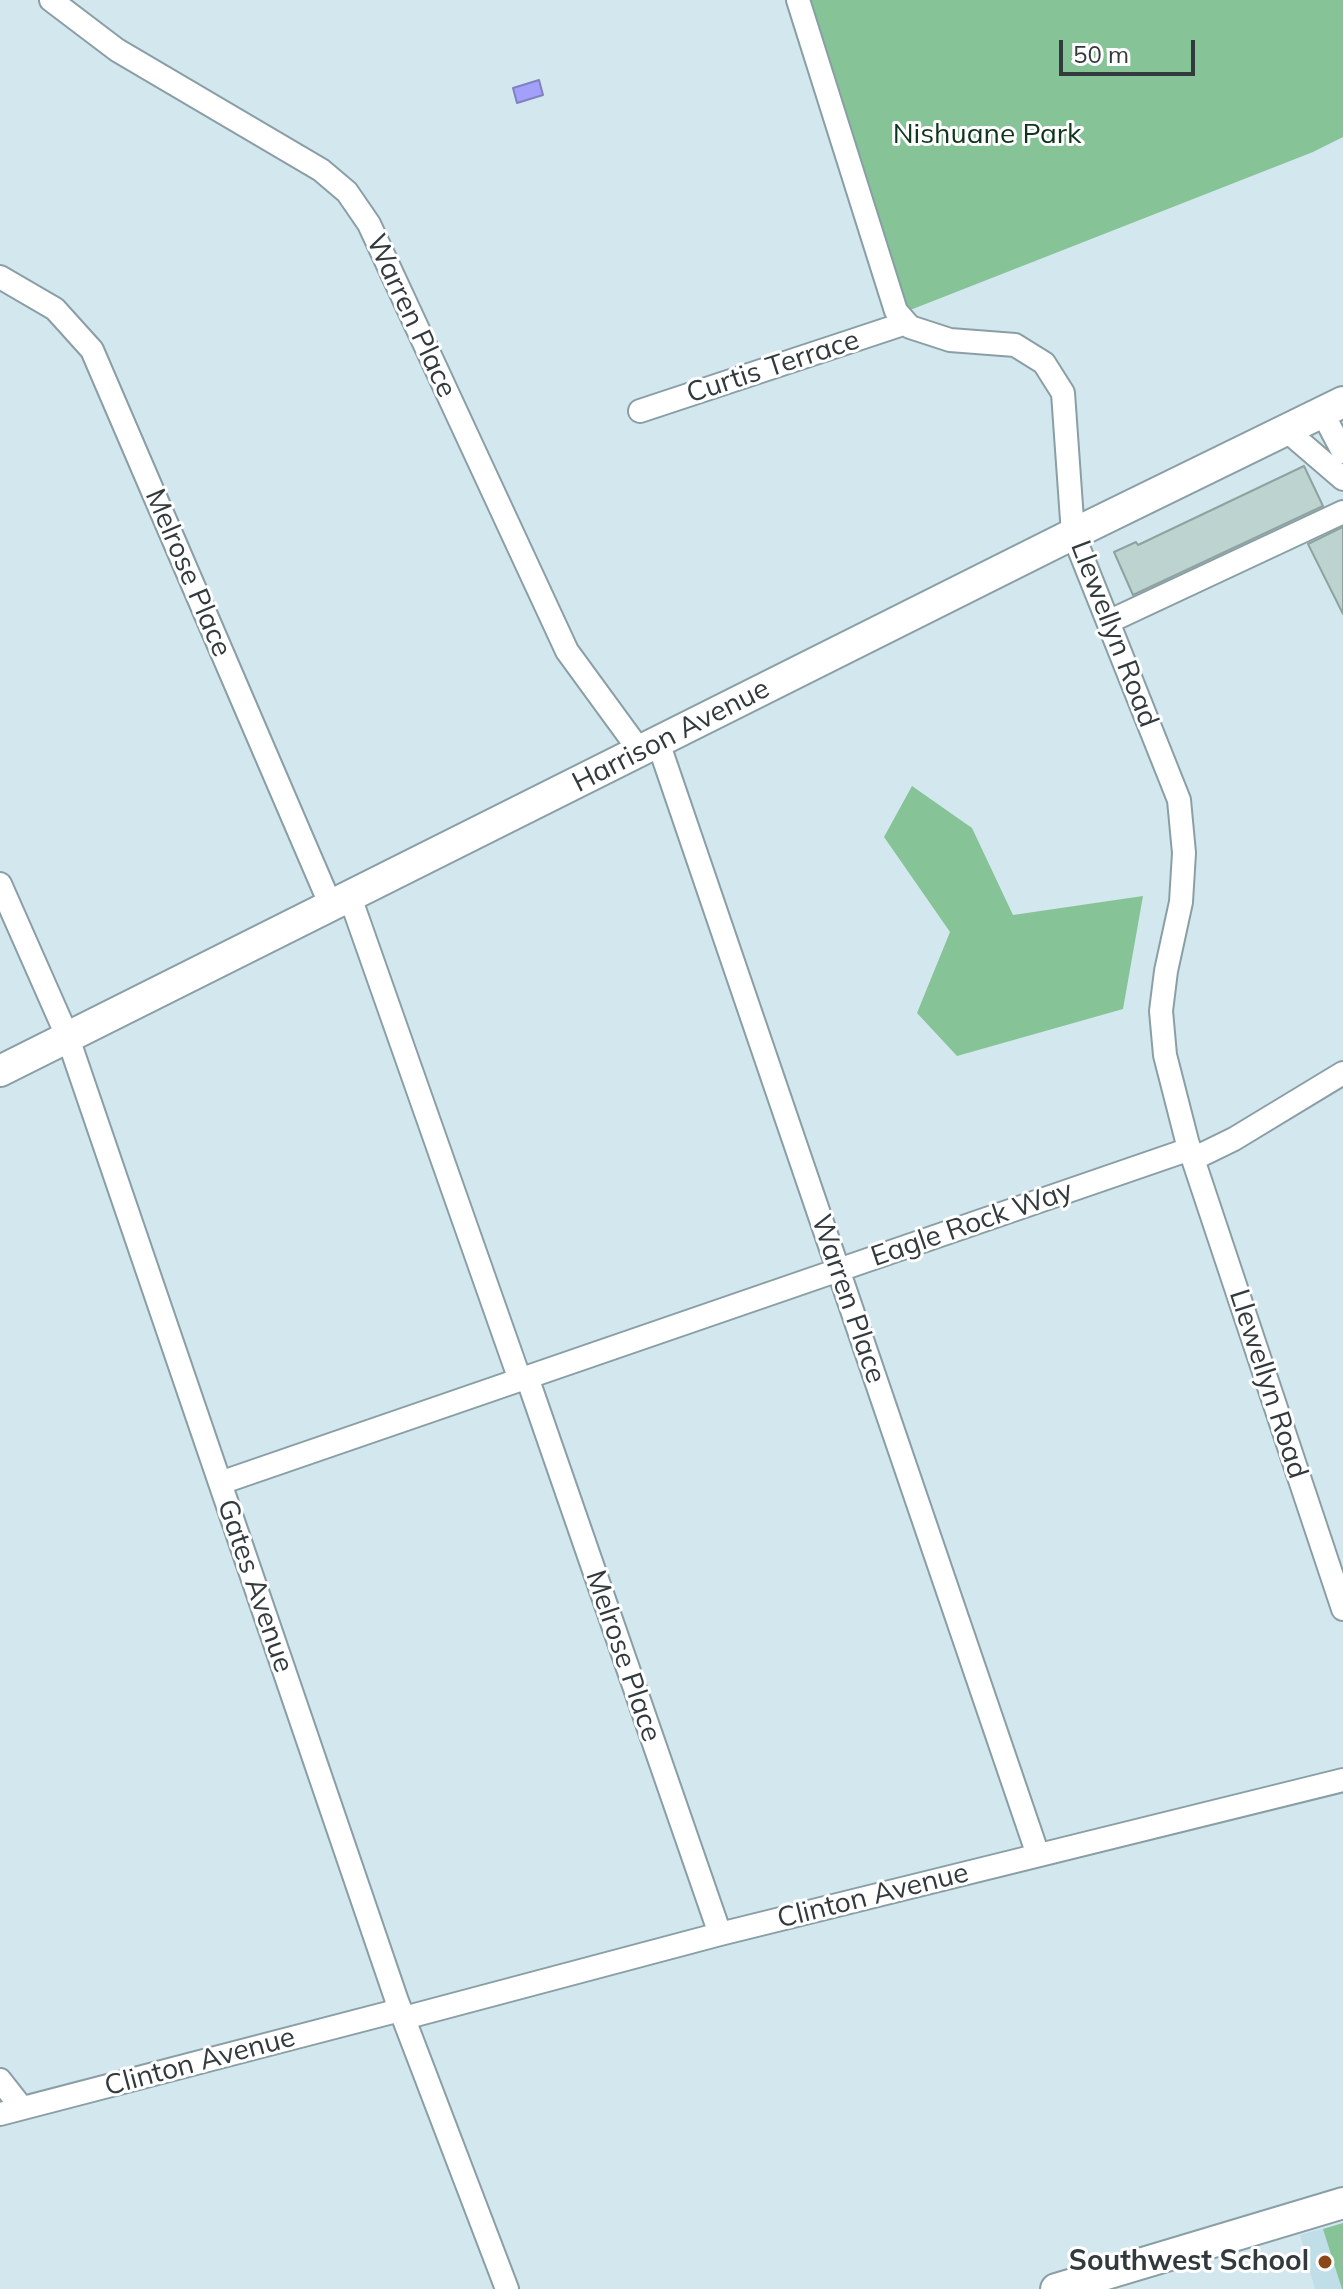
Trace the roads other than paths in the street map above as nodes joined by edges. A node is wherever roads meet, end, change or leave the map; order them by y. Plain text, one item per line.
1 (51, 0) edge
2 (798, 0) edge
3 (0, 277) edge
4 (906, 323) junction
5 (1332, 407) edge
6 (640, 411) dead end
7 (1286, 430) junction
8 (1343, 452) edge
9 (1343, 479) edge
10 (1343, 512) edge
11 (1073, 534) junction
12 (1108, 622) junction
13 (649, 747) junction
14 (0, 884) edge
15 (340, 902) junction
16 (68, 1038) junction
17 (0, 1071) edge
18 (1343, 1073) edge
19 (1192, 1154) junction
20 (839, 1270) junction
21 (523, 1378) junction
22 (220, 1483) junction
23 (1341, 1597) edge
24 (1343, 1780) edge
25 (1038, 1855) junction
26 (720, 1934) junction
27 (402, 2014) junction
28 (0, 2080) edge
29 (22, 2108) junction
30 (0, 2114) edge
31 (1343, 2203) edge
32 (507, 2289) edge
33 (1056, 2289) edge

1 - 13 street, Warren Place
2 - 4 street
3 - 15 street, Melrose Place
4 - 6 street, Curtis Terrace
4 - 11 street, Llewellyn Road
5 - 7 street, Harrison Avenue
5 - 8 street
7 - 9 street
7 - 11 street, Harrison Avenue
10 - 12 street
11 - 12 street, Llewellyn Road
11 - 13 street, Harrison Avenue
12 - 19 street, Llewellyn Road
13 - 15 street, Harrison Avenue
13 - 20 street, Warren Place
14 - 16 street, Gates Avenue
15 - 16 street, Harrison Avenue
15 - 21 street, Melrose Place
16 - 17 street, Harrison Avenue
16 - 22 street, Gates Avenue
18 - 19 street, Eagle Rock Way
19 - 20 street, Eagle Rock Way
19 - 23 street, Llewellyn Road
20 - 21 street, Eagle Rock Way
20 - 25 street, Warren Place
21 - 22 street, Eagle Rock Way
21 - 26 street, Melrose Place
22 - 27 street, Gates Avenue
24 - 25 street, Clinton Avenue
25 - 26 street, Clinton Avenue
26 - 27 street, Clinton Avenue
27 - 29 street, Clinton Avenue
27 - 32 street, Gates Avenue
28 - 29 street
29 - 30 street, Clinton Avenue
31 - 33 street

